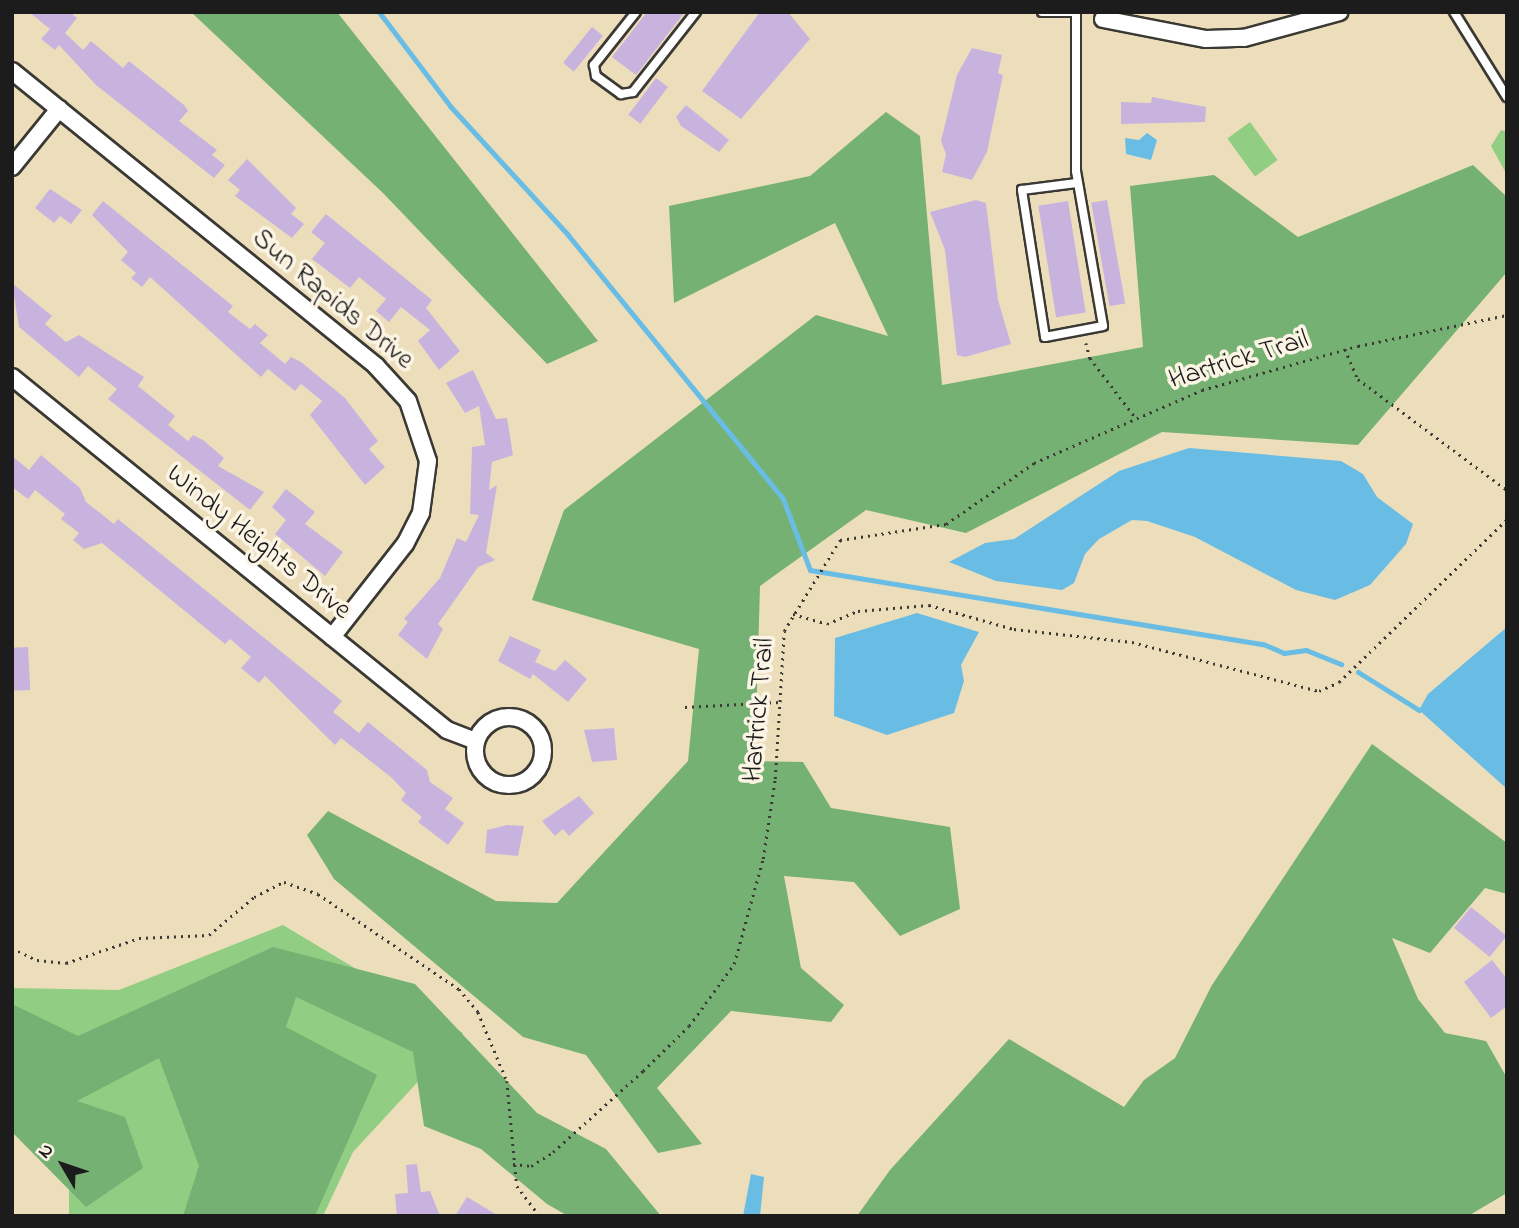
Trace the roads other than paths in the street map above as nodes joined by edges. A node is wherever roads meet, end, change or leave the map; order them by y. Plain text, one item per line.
1 (636, 12) edge
2 (696, 12) edge
3 (1042, 12) edge
4 (1340, 12) edge
5 (1454, 12) edge
6 (1076, 13) edge
7 (1103, 19) dead end
8 (12, 71) edge
9 (1507, 97) edge
10 (59, 109) junction
11 (12, 167) edge
12 (1077, 183) junction
13 (12, 377) edge
14 (332, 637) junction
15 (476, 741) junction

1 - 2 lane
3 - 6 lane
4 - 7 street
5 - 9 lane
6 - 12 lane
8 - 10 street, Sun Rapids Drive
10 - 11 street
10 - 14 street, Sun Rapids Drive
12 - 12 lane
13 - 14 street, Windy Heights Drive
14 - 15 street, Windy Heights Drive
15 - 15 street

